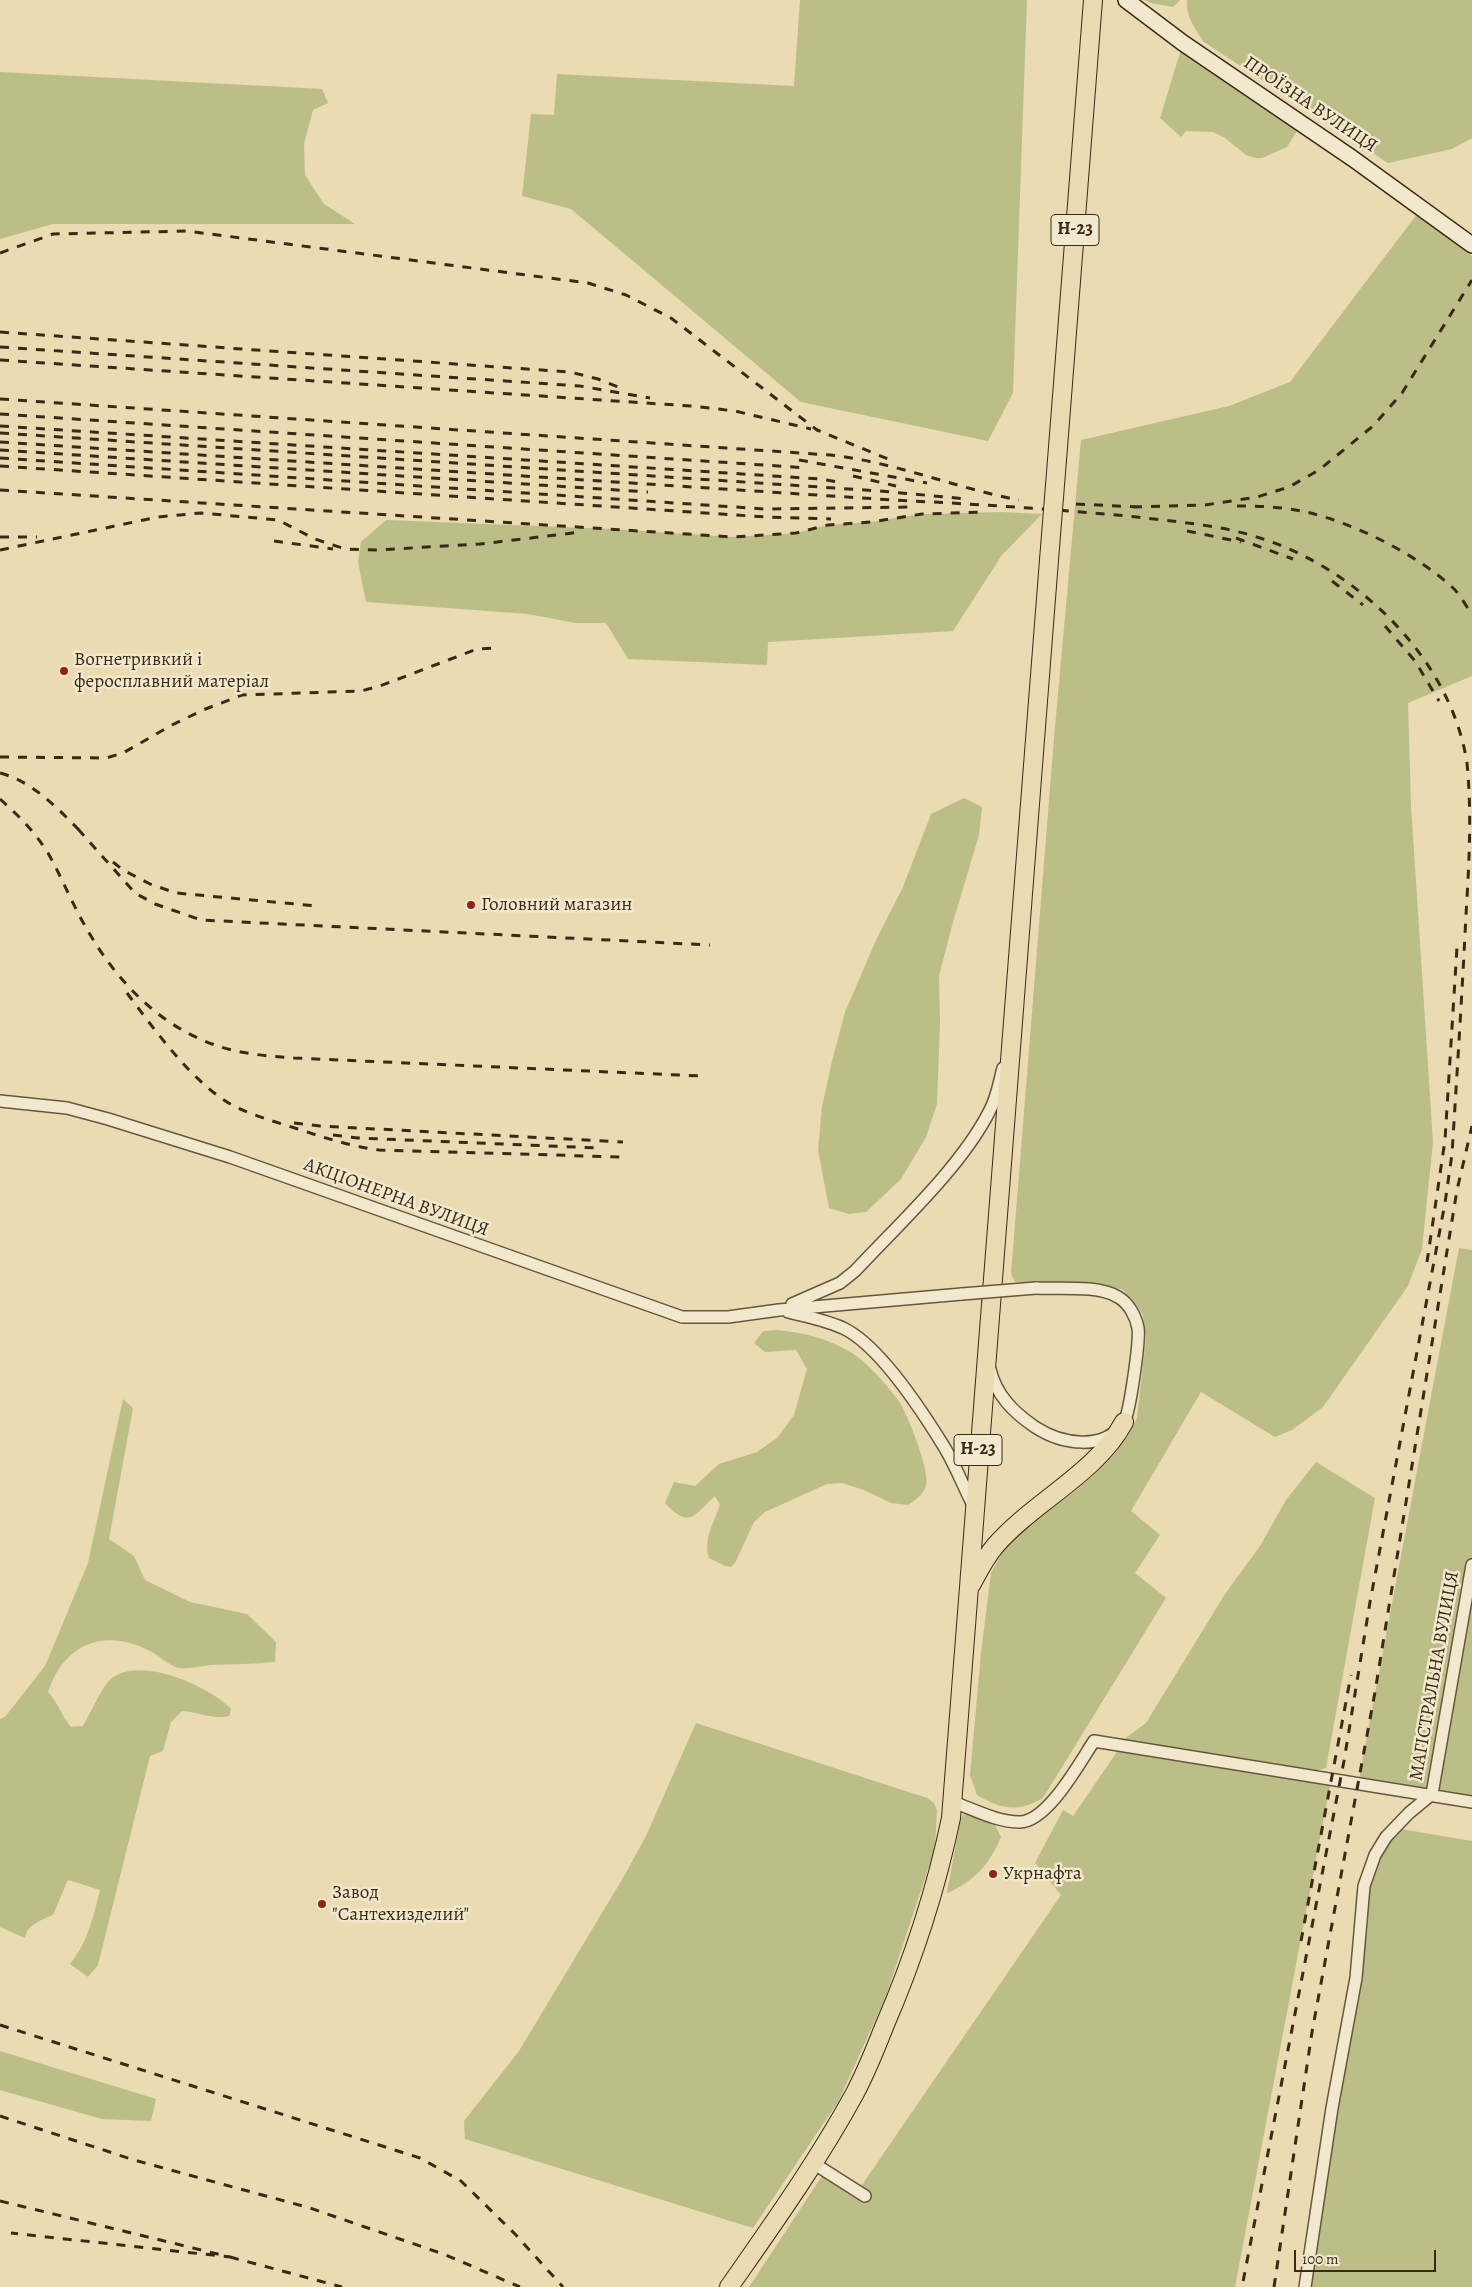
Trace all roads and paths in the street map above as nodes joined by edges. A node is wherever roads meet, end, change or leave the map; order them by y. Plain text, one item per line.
1 (1092, 0) edge
2 (1126, 0) edge
3 (1472, 245) edge
4 (1012, 1034) junction
5 (0, 1101) edge
6 (779, 1310) junction
7 (987, 1355) junction
8 (1124, 1422) junction
9 (974, 1507) junction
10 (1472, 1565) edge
11 (968, 1590) junction
12 (1432, 1794) junction
13 (953, 1802) junction
14 (1472, 1802) edge
15 (813, 2163) junction
16 (865, 2196) dead end
17 (729, 2287) edge
18 (1305, 2287) edge

1 - 4 main road, Н-23, bridge
2 - 3 street, ПРОЇЗНА ВУЛИЦЯ
4 - 6 street
4 - 7 main road, Н-23
5 - 6 street, АКЦІОНЕРНА ВУЛИЦЯ
6 - 8 street, bridge
6 - 9 street
7 - 8 street
7 - 9 main road, Н-23
8 - 11 main road
9 - 11 main road, Н-23
10 - 12 street, МАГІСТРАЛЬНА ВУЛИЦЯ
11 - 13 main road, Н-23
12 - 13 street
12 - 14 street
12 - 18 street
13 - 15 main road, Н-23
15 - 16 street
15 - 17 main road, Н-23

